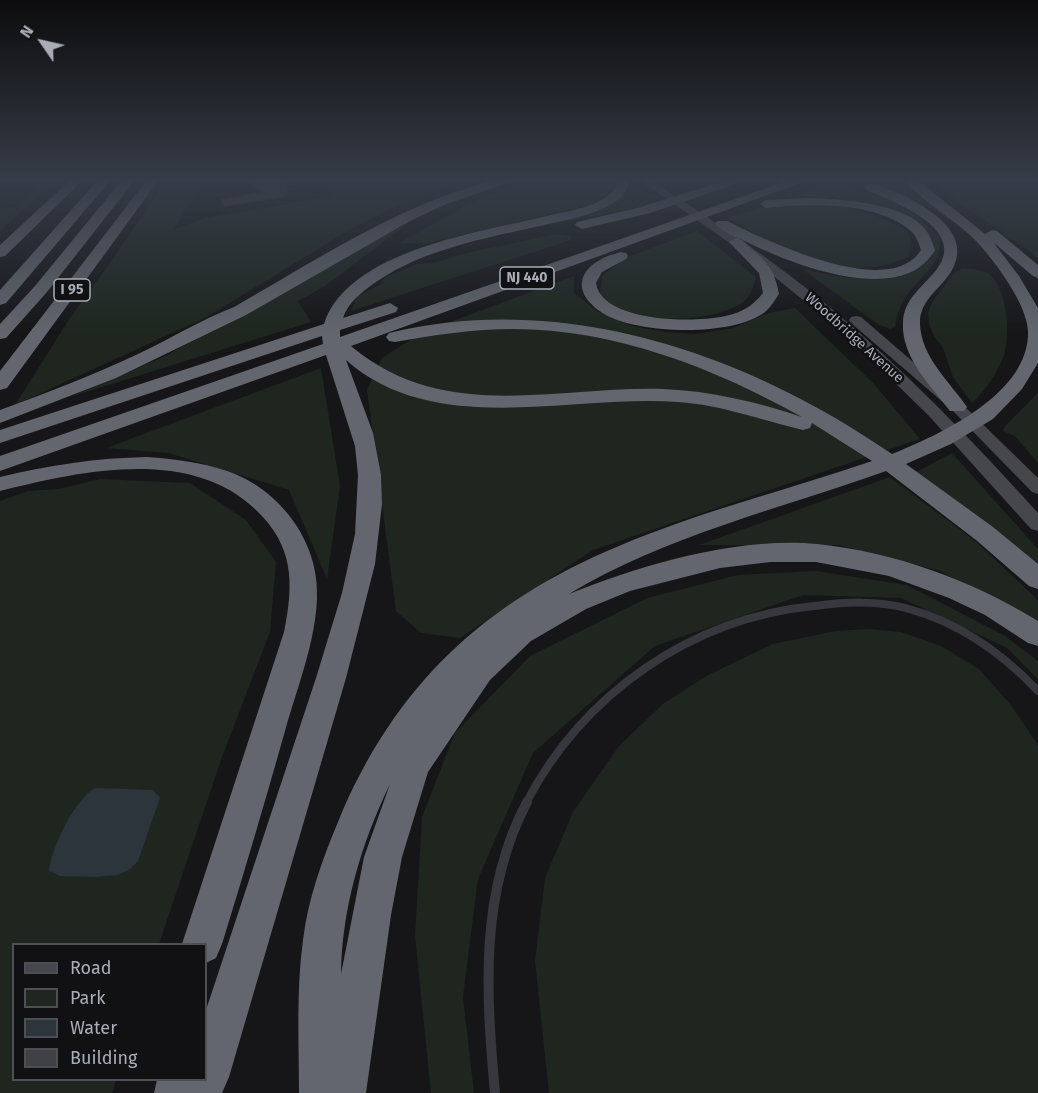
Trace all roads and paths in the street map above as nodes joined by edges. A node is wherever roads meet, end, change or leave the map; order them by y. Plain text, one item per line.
1 (24, 232) edge
2 (56, 232) edge
3 (60, 232) edge
4 (87, 232) edge
5 (114, 232) edge
6 (359, 232) edge
7 (382, 232) edge
8 (495, 232) edge
9 (533, 232) edge
10 (620, 232) edge
11 (659, 232) edge
12 (677, 232) edge
13 (726, 232) edge
14 (734, 232) edge
15 (738, 232) edge
16 (918, 232) edge
17 (946, 232) edge
18 (959, 232) edge
19 (974, 232) edge
20 (988, 232) edge
21 (736, 242) junction
22 (0, 254) edge
23 (402, 262) junction
24 (361, 268) dead end
25 (495, 273) dead end
26 (1038, 273) edge
27 (0, 285) edge
28 (0, 300) edge
29 (406, 302) dead end
30 (225, 316) junction
31 (0, 334) edge
32 (319, 338) junction
33 (365, 340) junction
34 (1017, 380) junction
35 (0, 384) edge
36 (957, 407) junction
37 (1, 430) edge
38 (0, 464) edge
39 (0, 484) edge
40 (918, 484) junction
41 (1038, 488) edge
42 (1038, 525) edge
43 (1038, 579) edge
44 (1038, 635) edge
45 (1038, 691) edge
46 (203, 943) edge
47 (207, 1072) edge
48 (322, 1093) edge
49 (343, 1093) edge
50 (495, 1093) edge

1 - 22 highway
2 - 27 highway
3 - 28 highway
4 - 31 highway, I 95
5 - 35 highway, I 95
6 - 30 highway
7 - 30 highway
8 - 23 highway
9 - 23 highway
10 - 25 highway, NJ 440
11 - 33 highway, NJ 440
12 - 21 highway
13 - 21 main road, Woodbridge Avenue
14 - 36 main road, Woodbridge Avenue
15 - 16 highway
17 - 36 highway
18 - 34 highway
19 - 34 highway
20 - 26 highway
21 - 42 main road, Woodbridge Avenue
23 - 32 highway
24 - 32 highway
29 - 32 highway
30 - 37 highway
32 - 33 highway
32 - 37 highway
32 - 38 highway
32 - 40 highway
32 - 47 highway
33 - 40 highway
34 - 48 highway
36 - 41 main road, Woodbridge Avenue
39 - 46 highway
40 - 43 highway
44 - 49 highway
45 - 50 lane

